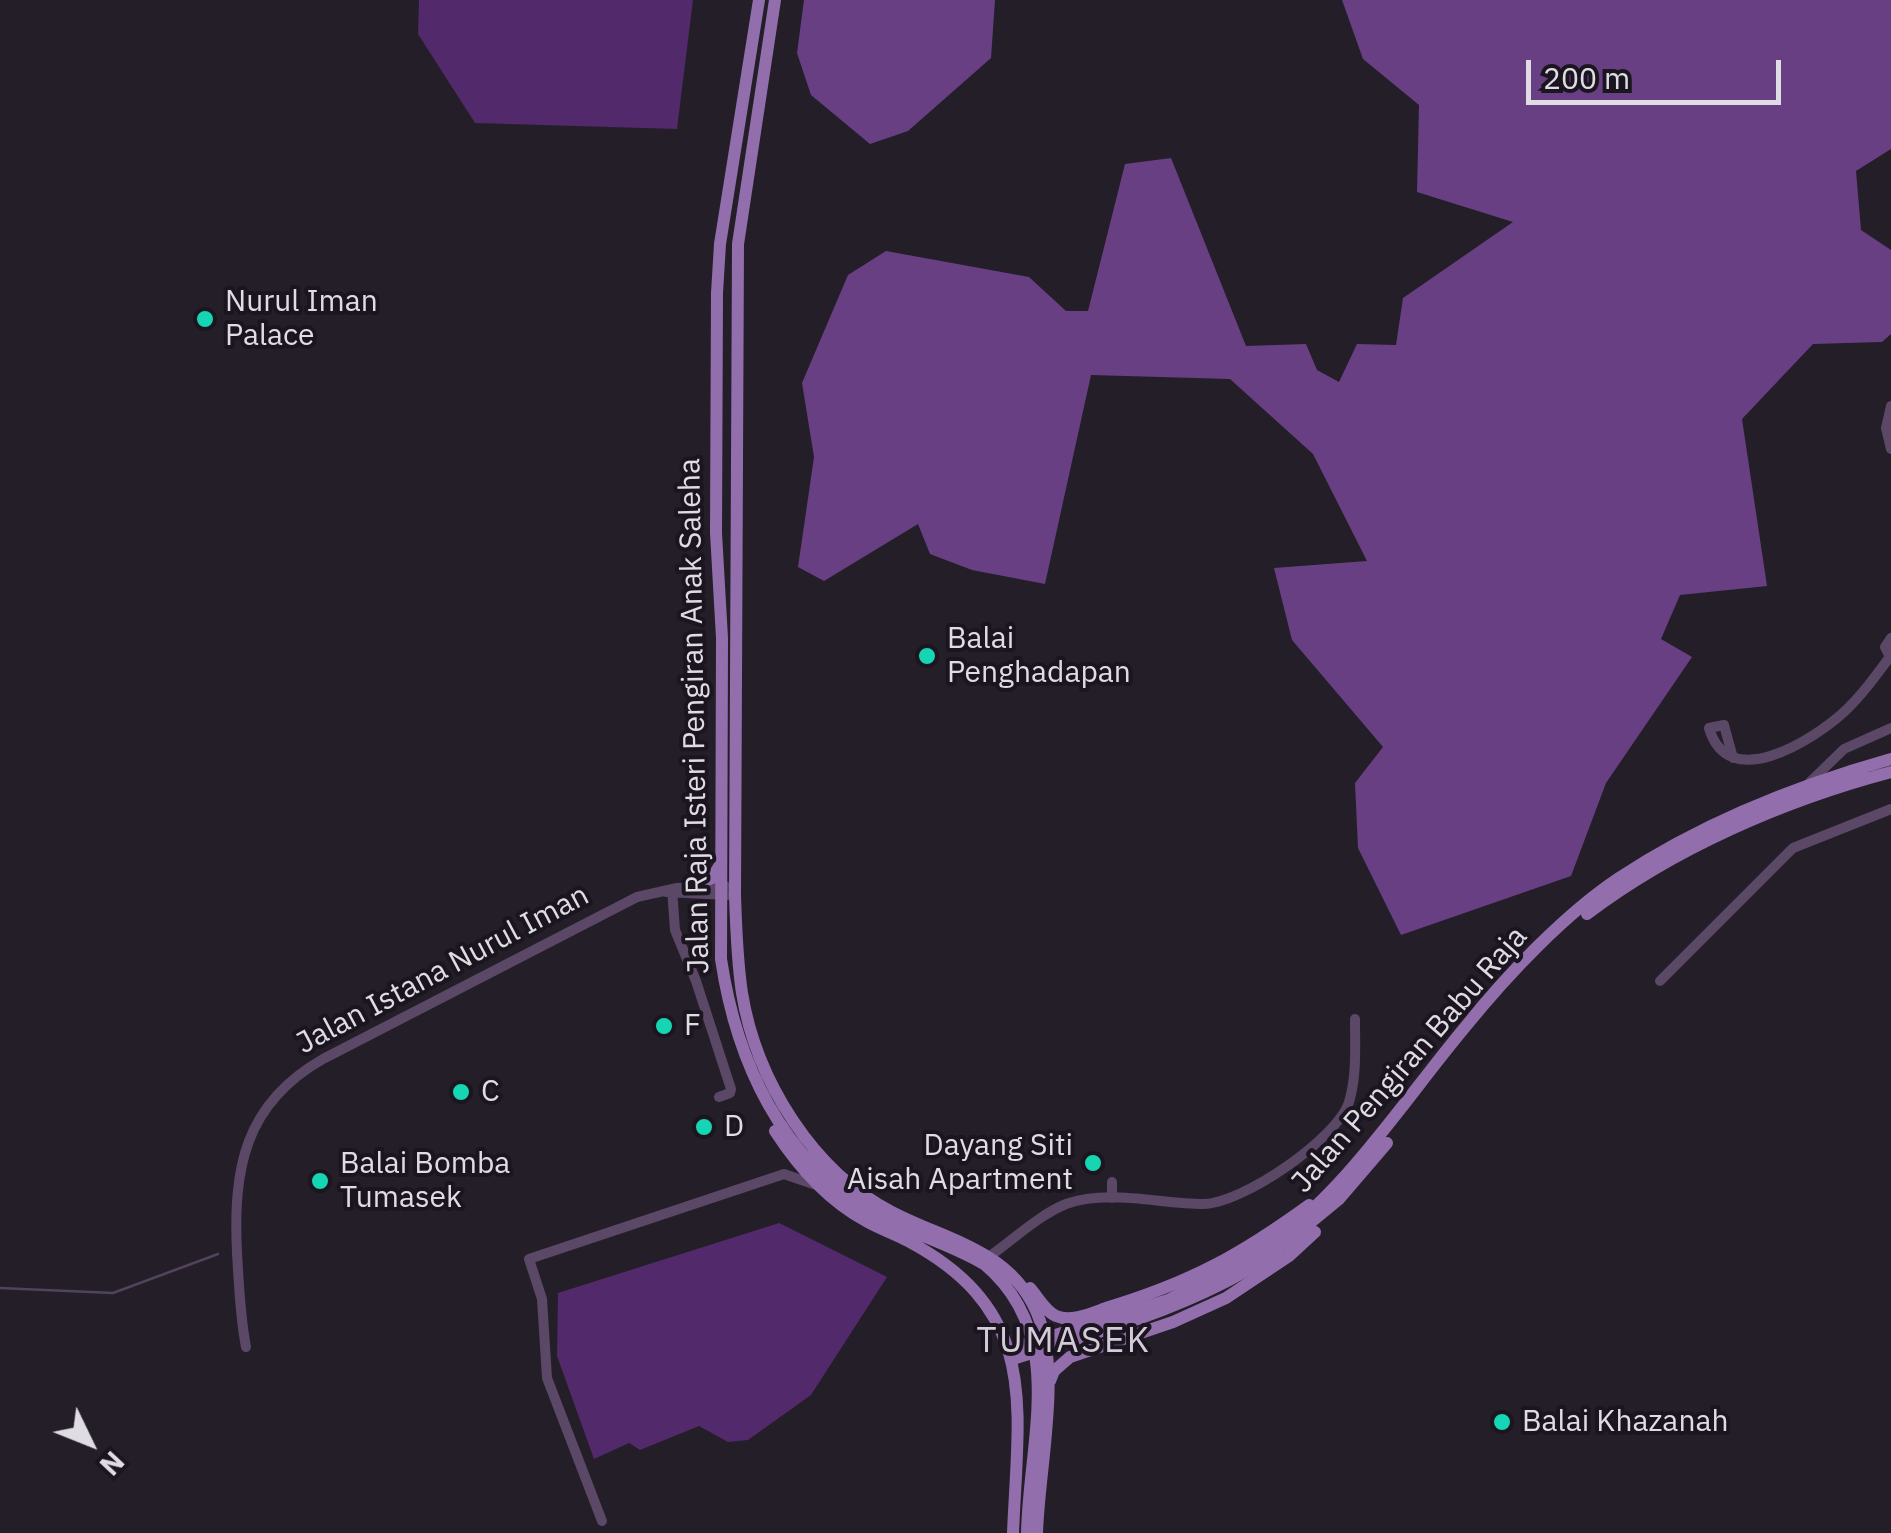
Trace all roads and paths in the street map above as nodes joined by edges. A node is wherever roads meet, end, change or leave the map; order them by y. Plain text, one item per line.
1 (759, 0) edge
2 (775, 0) edge
3 (1891, 406) edge
4 (1891, 449) edge
5 (1891, 638) edge
6 (1890, 659) edge
7 (1891, 728) edge
8 (1733, 758) dead end
9 (1835, 758) junction
10 (1891, 760) edge
11 (1855, 769) junction
12 (1891, 772) edge
13 (1803, 786) junction
14 (1891, 809) edge
15 (721, 864) junction
16 (691, 887) junction
17 (668, 891) junction
18 (724, 891) junction
19 (1660, 981) dead end
20 (1356, 1018) dead end
21 (760, 1092) junction
22 (718, 1098) dead end
23 (794, 1158) junction
24 (784, 1174) junction
25 (1354, 1177) junction
26 (1112, 1182) dead end
27 (822, 1189) junction
28 (1112, 1198) junction
29 (990, 1256) junction
30 (1008, 1271) junction
31 (1087, 1314) junction
32 (246, 1346) dead end
33 (1092, 1348) junction
34 (1011, 1354) junction
35 (1049, 1384) junction
36 (602, 1521) dead end
37 (1013, 1530) edge
38 (1027, 1533) edge
39 (1038, 1533) edge

1 - 15 main road, Jalan Raja Isteri Pengiran Anak Saleha
2 - 18 main road, Jalan Raja Isteri Pengiran Anak Saleha
3 - 4 street
5 - 6 street
6 - 8 street
7 - 9 street
9 - 11 street
9 - 13 street
10 - 11 main road, Jalan Pengiran Babu Raja
11 - 13 main road, Jalan Pengiran Babu Raja
12 - 25 main road, Jalan Pengiran Babu Raja
13 - 25 main road, Jalan Pengiran Babu Raja
14 - 19 street
15 - 16 main road
15 - 18 main road, Jalan Raja Isteri Pengiran Anak Saleha
16 - 17 street, Jalan Istana Nurul Iman
16 - 18 street, Jalan Istana Nurul Iman
17 - 18 street, Jalan Istana Nurul Iman
17 - 22 street
17 - 32 street, Jalan Istana Nurul Iman
18 - 21 main road, Jalan Raja Isteri Pengiran Anak Saleha
18 - 29 main road, Jalan Raja Isteri Pengiran Anak Saleha
20 - 28 street
21 - 23 main road
21 - 38 main road, Jalan Raja Isteri Pengiran Anak Saleha
23 - 24 street
23 - 27 main road
24 - 27 street
24 - 36 street
25 - 31 main road
25 - 33 main road
25 - 34 main road, Jalan Pengiran Babu Raja, bridge
26 - 28 street
27 - 34 main road
28 - 29 street
29 - 30 main road, Jalan Raja Isteri Pengiran Anak Saleha
30 - 31 main road
30 - 35 main road, Jalan Raja Isteri Pengiran Anak Saleha
31 - 33 main road
33 - 35 main road
34 - 37 main road
35 - 39 main road, Jalan Raja Isteri Pengiran Anak Saleha

